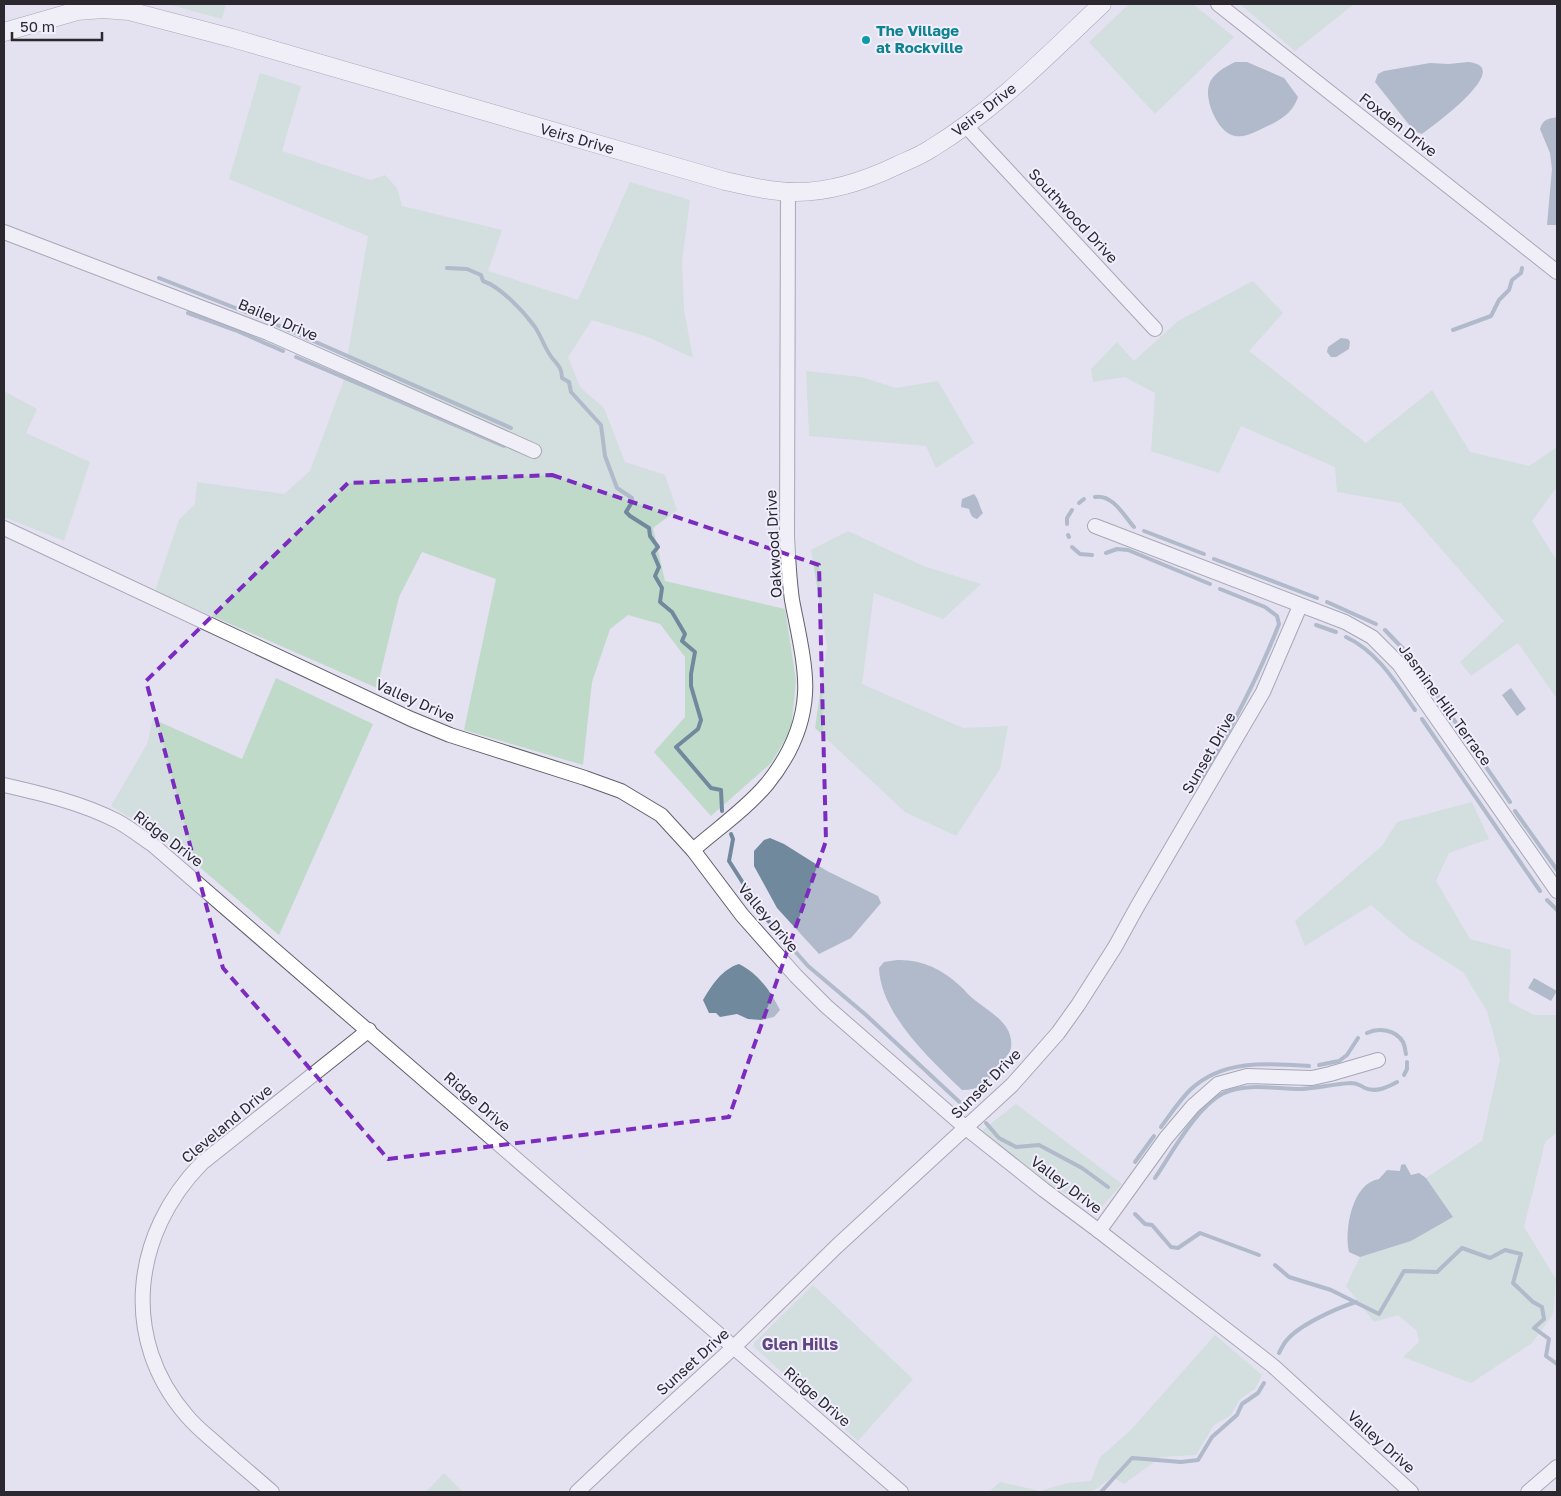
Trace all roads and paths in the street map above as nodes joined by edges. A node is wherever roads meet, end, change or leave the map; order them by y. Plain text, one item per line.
1 (1102, 4) edge
2 (1218, 4) edge
3 (4, 32) edge
4 (966, 126) junction
5 (788, 192) junction
6 (4, 232) edge
7 (1557, 272) edge
8 (1155, 329) dead end
9 (534, 451) dead end
10 (1095, 526) dead end
11 (4, 528) edge
12 (1300, 606) junction
13 (4, 785) edge
14 (693, 850) junction
15 (1557, 891) edge
16 (368, 1030) junction
17 (1378, 1060) dead end
18 (966, 1128) junction
19 (1099, 1231) junction
20 (734, 1347) junction
21 (1557, 1468) edge
22 (272, 1492) edge
23 (577, 1492) edge
24 (901, 1492) edge
25 (1412, 1492) edge
26 (1528, 1492) edge

1 - 4 street, Veirs Drive
2 - 7 street, Foxden Drive
3 - 5 street, Veirs Drive
4 - 5 street, Veirs Drive
4 - 8 street, Southwood Drive
5 - 14 street, Oakwood Drive
6 - 9 street, Bailey Drive
10 - 12 street, Jasmine Hill Terrace
11 - 14 street, Valley Drive
12 - 15 street, Jasmine Hill Terrace
12 - 18 street, Sunset Drive
13 - 16 street, Ridge Drive
14 - 18 street, Valley Drive
16 - 20 street, Ridge Drive
16 - 22 street, Cleveland Drive
17 - 19 street
18 - 19 street, Valley Drive
18 - 20 street, Sunset Drive
19 - 25 street, Valley Drive
20 - 23 street, Sunset Drive
20 - 24 street, Ridge Drive
21 - 26 street

